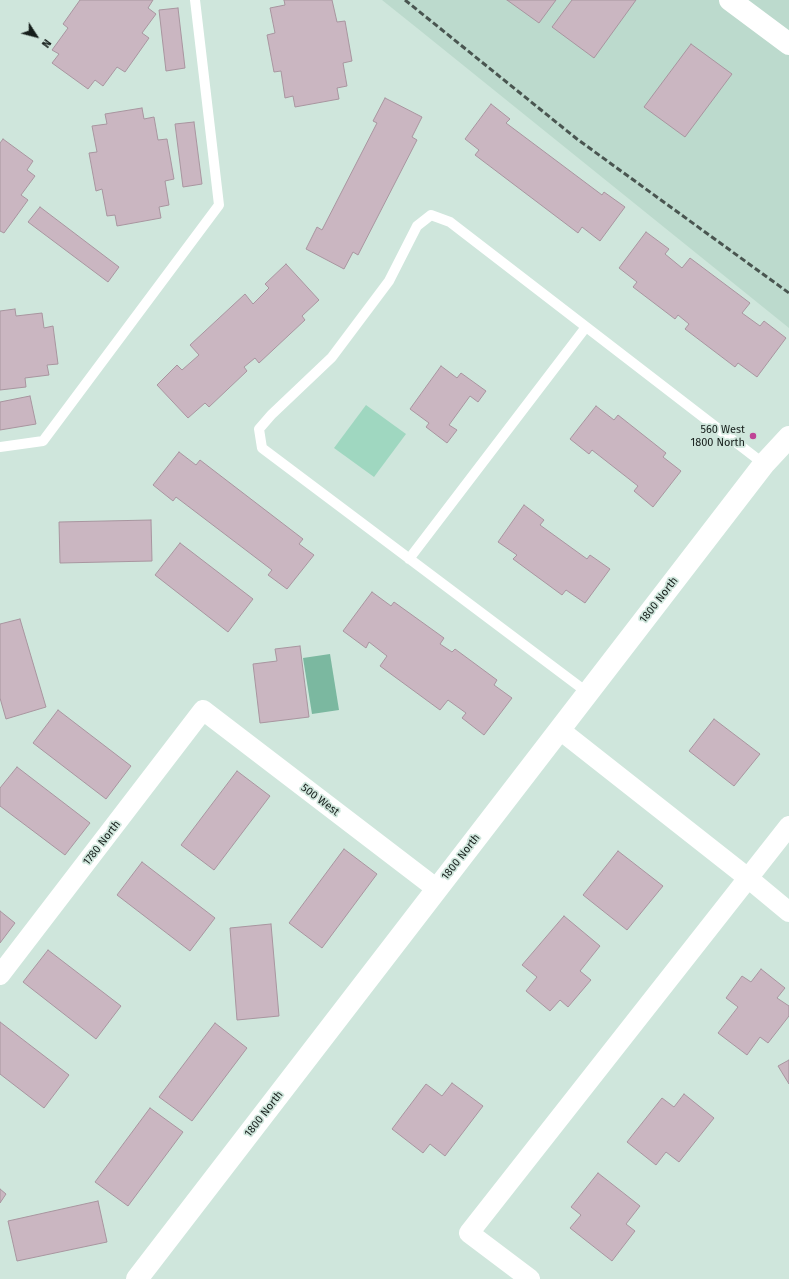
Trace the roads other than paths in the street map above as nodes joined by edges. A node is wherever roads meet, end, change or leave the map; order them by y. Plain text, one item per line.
1 (194, 0) edge
2 (730, 0) edge
3 (789, 44) edge
4 (586, 327) junction
5 (789, 437) edge
6 (0, 447) edge
7 (764, 464) junction
8 (409, 559) junction
9 (588, 693) junction
10 (204, 710) joint
11 (560, 730) junction
12 (789, 826) edge
13 (748, 878) junction
14 (437, 889) junction
15 (789, 912) edge
16 (0, 975) edge
17 (137, 1279) edge
18 (530, 1279) edge

1 - 6 lane
2 - 3 street
4 - 7 lane
4 - 8 lane
4 - 8 lane
5 - 7 street, 1800 North
7 - 9 street, 1800 North
8 - 9 lane
9 - 11 street, 1800 North
10 - 14 street, 500 West
10 - 16 street, 1780 North
11 - 13 street
11 - 14 street, 1800 North
12 - 13 street
13 - 15 street
13 - 18 street
14 - 17 street, 1800 North

